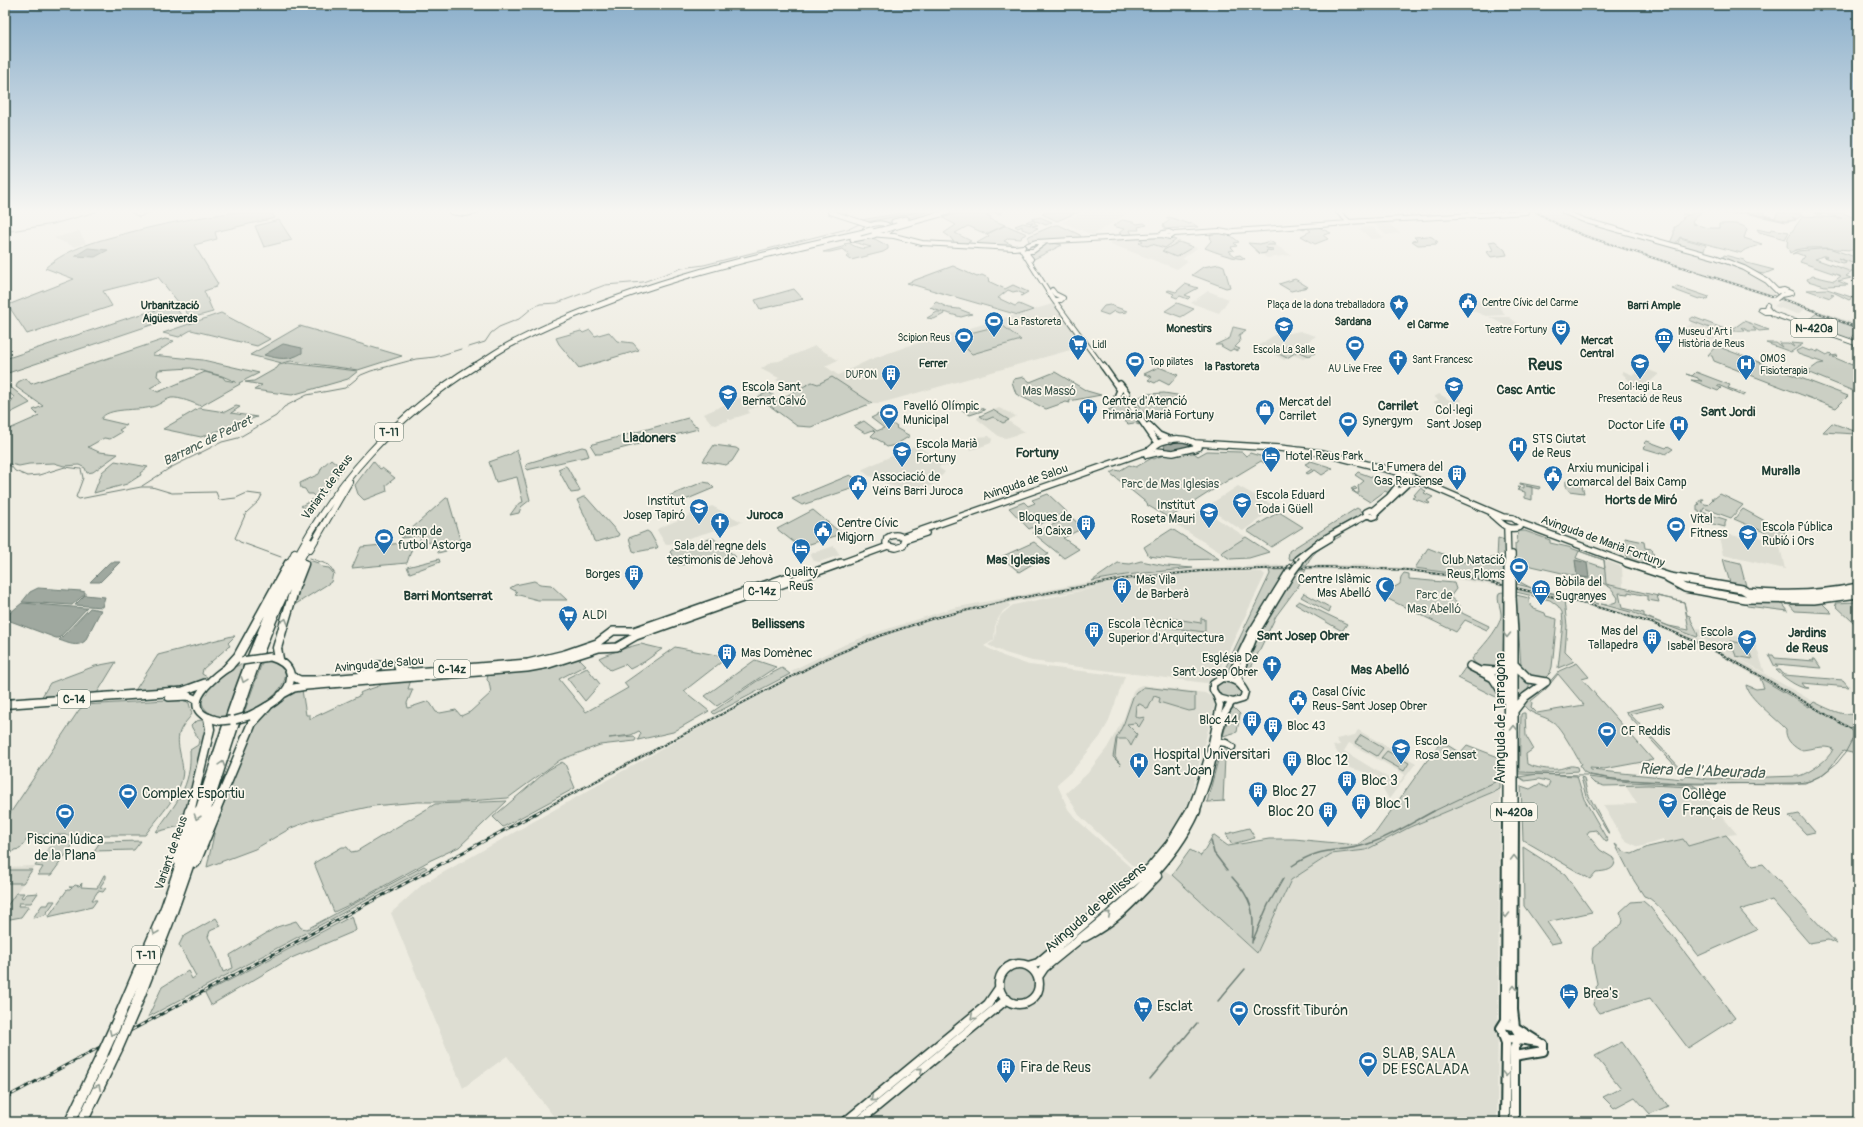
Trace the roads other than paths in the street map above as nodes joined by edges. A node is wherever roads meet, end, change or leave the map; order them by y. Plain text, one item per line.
1 (725, 265) edge
2 (726, 265) edge
3 (728, 265) edge
4 (1033, 265) edge
5 (1034, 265) edge
6 (1733, 265) edge
7 (711, 268) junction
8 (1780, 292) junction
9 (1786, 295) dead end
10 (1056, 298) junction
11 (1858, 345) edge
12 (1120, 393) junction
13 (1127, 393) junction
14 (1131, 398) junction
15 (1125, 400) junction
16 (1173, 440) junction
17 (1156, 445) junction
18 (1195, 446) junction
19 (1160, 452) junction
20 (1401, 476) junction
21 (350, 481) junction
22 (1413, 481) junction
23 (327, 506) junction
24 (1371, 513) junction
25 (1501, 518) junction
26 (1518, 526) junction
27 (1507, 528) junction
28 (904, 539) junction
29 (890, 546) junction
30 (1291, 571) junction
31 (1510, 576) junction
32 (1678, 581) junction
33 (1858, 587) edge
34 (1747, 592) junction
35 (1858, 594) edge
36 (1752, 598) junction
37 (626, 632) junction
38 (603, 639) junction
39 (627, 640) junction
40 (607, 646) junction
41 (279, 659) junction
42 (1510, 663) junction
43 (397, 664) dead end
44 (379, 665) dead end
45 (228, 667) junction
46 (423, 672) junction
47 (291, 676) junction
48 (341, 678) junction
49 (1225, 678) junction
50 (1529, 679) junction
51 (207, 683) junction
52 (316, 683) junction
53 (1241, 684) junction
54 (1529, 693) junction
55 (171, 694) junction
56 (281, 695) junction
57 (1217, 697) junction
58 (198, 700) junction
59 (1507, 700) junction
60 (1231, 703) junction
61 (5, 704) edge
62 (267, 707) junction
63 (5, 708) edge
64 (1514, 711) junction
65 (208, 718) junction
66 (1217, 744) junction
67 (1231, 744) dead end
68 (174, 895) junction
69 (1028, 966) junction
70 (1038, 977) junction
71 (999, 988) junction
72 (1007, 999) junction
73 (1504, 1024) junction
74 (1516, 1028) junction
75 (1503, 1035) junction
76 (1517, 1039) junction
77 (1543, 1044) dead end
78 (1514, 1056) junction
79 (70, 1122) edge
80 (82, 1122) edge
81 (845, 1122) edge
82 (858, 1122) edge
83 (1505, 1122) edge
84 (1514, 1122) edge

1 - 7 highway
2 - 7 highway, Variant de Reus / T-11
3 - 21 highway, Variant de Reus / T-11
4 - 10 main road
5 - 10 main road
6 - 8 main road
7 - 23 highway, Variant de Reus / T-11
8 - 9 main road
8 - 11 main road, N-420a, bridge
10 - 12 main road
10 - 13 main road
12 - 13 main road
12 - 15 main road
13 - 14 main road
14 - 15 main road
14 - 16 main road
15 - 17 main road
16 - 17 main road, C-14z
16 - 18 main road, C-14z
17 - 19 main road
17 - 28 main road, Avinguda de Salou / C-14z
18 - 19 main road, C-14z
18 - 20 main road
18 - 20 main road
19 - 28 main road, C-14z
20 - 22 main road
20 - 24 main road
41 -> 21 highway
68 -> 21 highway, Variant de Reus / T-11
22 - 24 main road
22 - 25 main road
22 - 25 main road
23 - 45 highway
23 -> 68 highway, Variant de Reus / T-11
24 - 30 main road, bridge
25 - 26 main road
25 - 27 main road
26 - 27 main road
26 - 31 main road, Avinguda de Tarragona / N-420a
26 - 32 main road, Avinguda de Marià Fortuny
26 - 32 main road, Avinguda de Marià Fortuny
27 - 31 main road, Avinguda de Tarragona / N-420a
28 - 29 main road, C-14z
28 - 29 main road, C-14z
29 - 37 main road, C-14z
29 - 39 main road, C-14z
30 - 49 main road
30 - 53 main road
31 - 42 main road, Avinguda de Tarragona / N-420a, bridge
32 - 34 main road
32 - 36 main road
33 - 34 main road
34 - 36 main road
35 - 36 main road
37 - 38 main road, C-14z
37 - 39 main road
38 - 40 main road
38 - 46 main road, Avinguda de Salou / C-14z
39 - 40 main road, C-14z
40 - 52 main road, Avinguda de Salou / C-14z
41 - 45 main road, C-14, bridge
41 - 47 main road
42 - 50 main road
42 - 59 main road, Avinguda de Tarragona / N-420a
42 - 59 main road
42 - 64 main road, Avinguda de Tarragona / N-420a
43 - 46 main road
44 - 48 main road
45 - 51 main road, C-14
46 - 48 main road, Avinguda de Salou / C-14z
47 - 52 main road, C-14z
47 - 56 main road
48 - 52 main road, Avinguda de Salou / C-14z
49 - 53 main road
49 - 57 main road
50 - 54 main road
50 - 54 main road
51 - 55 main road, C-14
51 - 58 main road, C-14
52 - 56 main road, C-14z
53 - 60 main road
54 - 64 main road
55 - 58 main road, C-14
55 - 61 highway, C-14
55 - 63 highway, C-14
56 - 62 main road
57 - 60 main road
57 -> 69 main road, Avinguda de Bellissens
58 - 65 main road
59 -> 73 main road, Avinguda de Tarragona / N-420a
60 - 66 main road
62 - 65 main road, bridge
62 - 68 highway
74 -> 64 main road, Avinguda de Tarragona / N-420a
65 - 68 highway
66 - 67 main road
66 - 70 main road, Avinguda de Bellissens
68 -> 79 highway, Variant de Reus / T-11, bridge
80 -> 68 highway, Variant de Reus / T-11, bridge
69 - 70 main road
69 - 71 main road
70 - 72 main road
71 - 72 main road
71 -> 81 main road
82 -> 72 main road
73 - 74 main road
73 - 75 main road, N-420a
74 - 76 main road, N-420a
74 - 76 main road
75 - 76 main road
75 -> 83 main road, N-420a
76 - 78 main road, N-420a
77 - 78 main road
78 - 84 main road, N-420a

